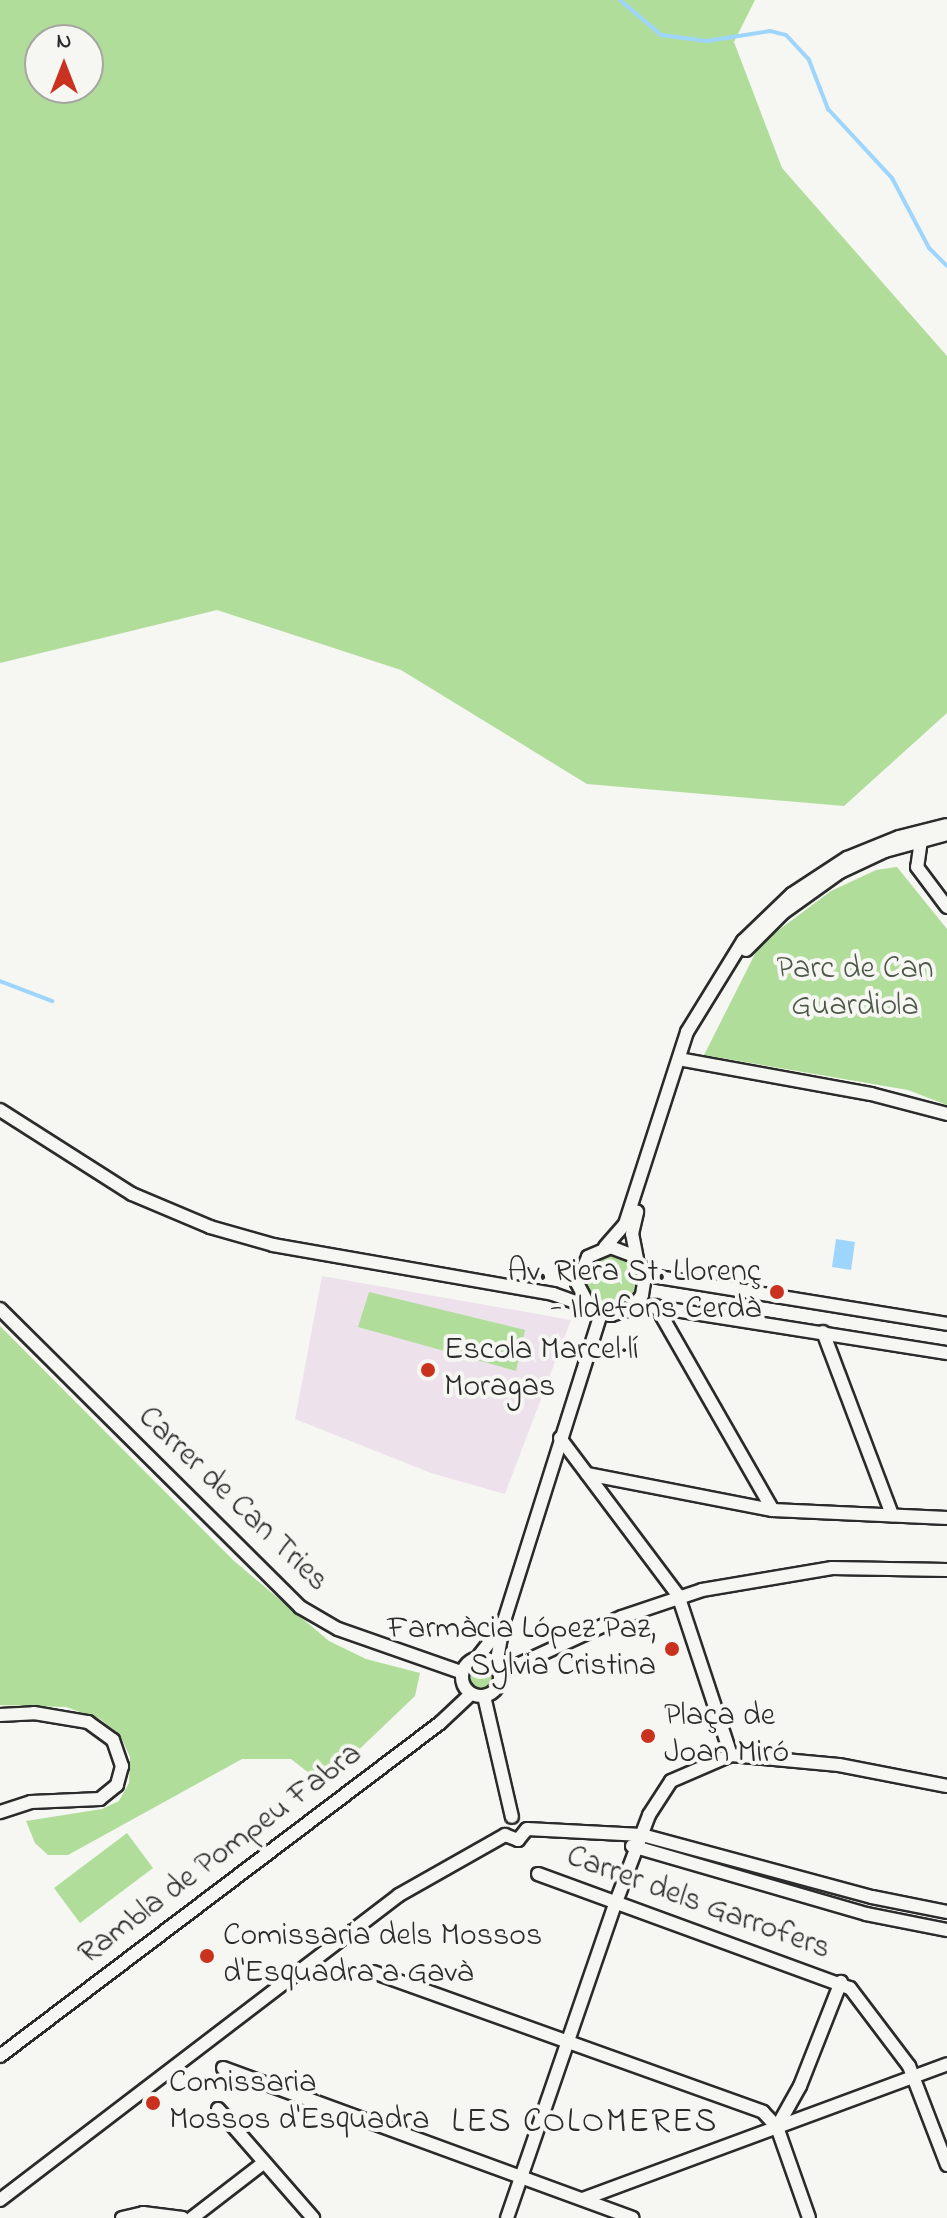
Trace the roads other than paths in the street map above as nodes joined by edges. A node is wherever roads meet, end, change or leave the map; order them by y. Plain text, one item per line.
1 (947, 825) edge
2 (947, 834) edge
3 (921, 840) junction
4 (947, 907) edge
5 (684, 1060) junction
6 (0, 1110) edge
7 (947, 1114) edge
8 (602, 1249) junction
9 (640, 1264) junction
10 (577, 1279) junction
11 (553, 1294) junction
12 (637, 1304) junction
13 (589, 1306) junction
14 (656, 1306) junction
15 (0, 1309) edge
16 (601, 1313) junction
17 (947, 1324) edge
18 (823, 1332) junction
19 (947, 1353) edge
20 (560, 1438) junction
21 (587, 1474) junction
22 (773, 1510) junction
23 (892, 1515) junction
24 (947, 1518) edge
25 (947, 1570) edge
26 (678, 1595) junction
27 (502, 1627) junction
28 (478, 1657) junction
29 (498, 1669) junction
30 (461, 1672) junction
31 (477, 1695) junction
32 (0, 1715) edge
33 (731, 1755) junction
34 (947, 1786) edge
35 (0, 1812) edge
36 (512, 1817) junction
37 (527, 1829) junction
38 (505, 1835) junction
39 (642, 1835) junction
40 (625, 1838) junction
41 (636, 1851) junction
42 (538, 1874) dead end
43 (616, 1902) junction
44 (947, 1912) edge
45 (947, 1930) edge
46 (373, 1972) dead end
47 (841, 1982) junction
48 (570, 2041) junction
49 (0, 2056) edge
50 (947, 2064) edge
51 (223, 2068) dead end
52 (913, 2077) junction
53 (218, 2109) dead end
54 (777, 2127) junction
55 (262, 2164) junction
56 (947, 2165) edge
57 (522, 2177) junction
58 (583, 2199) junction
59 (0, 2200) edge
60 (122, 2218) edge
61 (183, 2218) edge
62 (192, 2218) edge
63 (313, 2218) edge
64 (507, 2218) edge
65 (632, 2218) edge
66 (809, 2218) edge

1 - 8 street
2 - 3 street
3 - 4 street
3 - 5 street
5 - 7 street
5 - 9 street
6 - 11 street
8 - 9 street
8 - 10 street
9 - 12 street
9 - 17 street
10 - 11 street
10 - 13 street
11 - 13 street
12 - 14 street
12 - 16 street
13 - 16 street
14 - 18 street
14 - 22 street
15 - 30 street, Carrer de Can Tries
16 - 20 street
18 - 19 street
18 - 23 street
20 - 21 street
20 - 27 street
21 - 22 street
21 - 26 street
22 - 23 street
23 - 24 street
25 - 26 street
26 - 29 street
26 - 33 street
27 - 28 street
27 - 29 street
28 - 29 street
28 - 30 street
29 - 31 street, Rambla de Pompeu Fabra
30 - 31 street
31 - 36 street
31 - 49 street, Rambla de Pompeu Fabra
32 - 35 street
33 - 34 street
33 - 39 street
36 - 37 street
36 - 38 street
37 - 38 street
37 - 40 street
38 - 59 street
39 - 40 street
39 - 41 street
39 - 44 street
40 - 41 street
41 - 43 street
41 - 45 street
42 - 43 street, Carrer dels Garrofers
43 - 47 street, Carrer dels Garrofers
43 - 48 street
46 - 48 street
47 - 52 street
47 - 54 street
48 - 54 street
48 - 57 street
50 - 52 street
51 - 57 street
52 - 54 street
52 - 56 street
53 - 55 street
54 - 58 street
54 - 66 street
55 - 62 street
55 - 63 street
57 - 58 street
57 - 64 street
58 - 65 street
60 - 61 street

